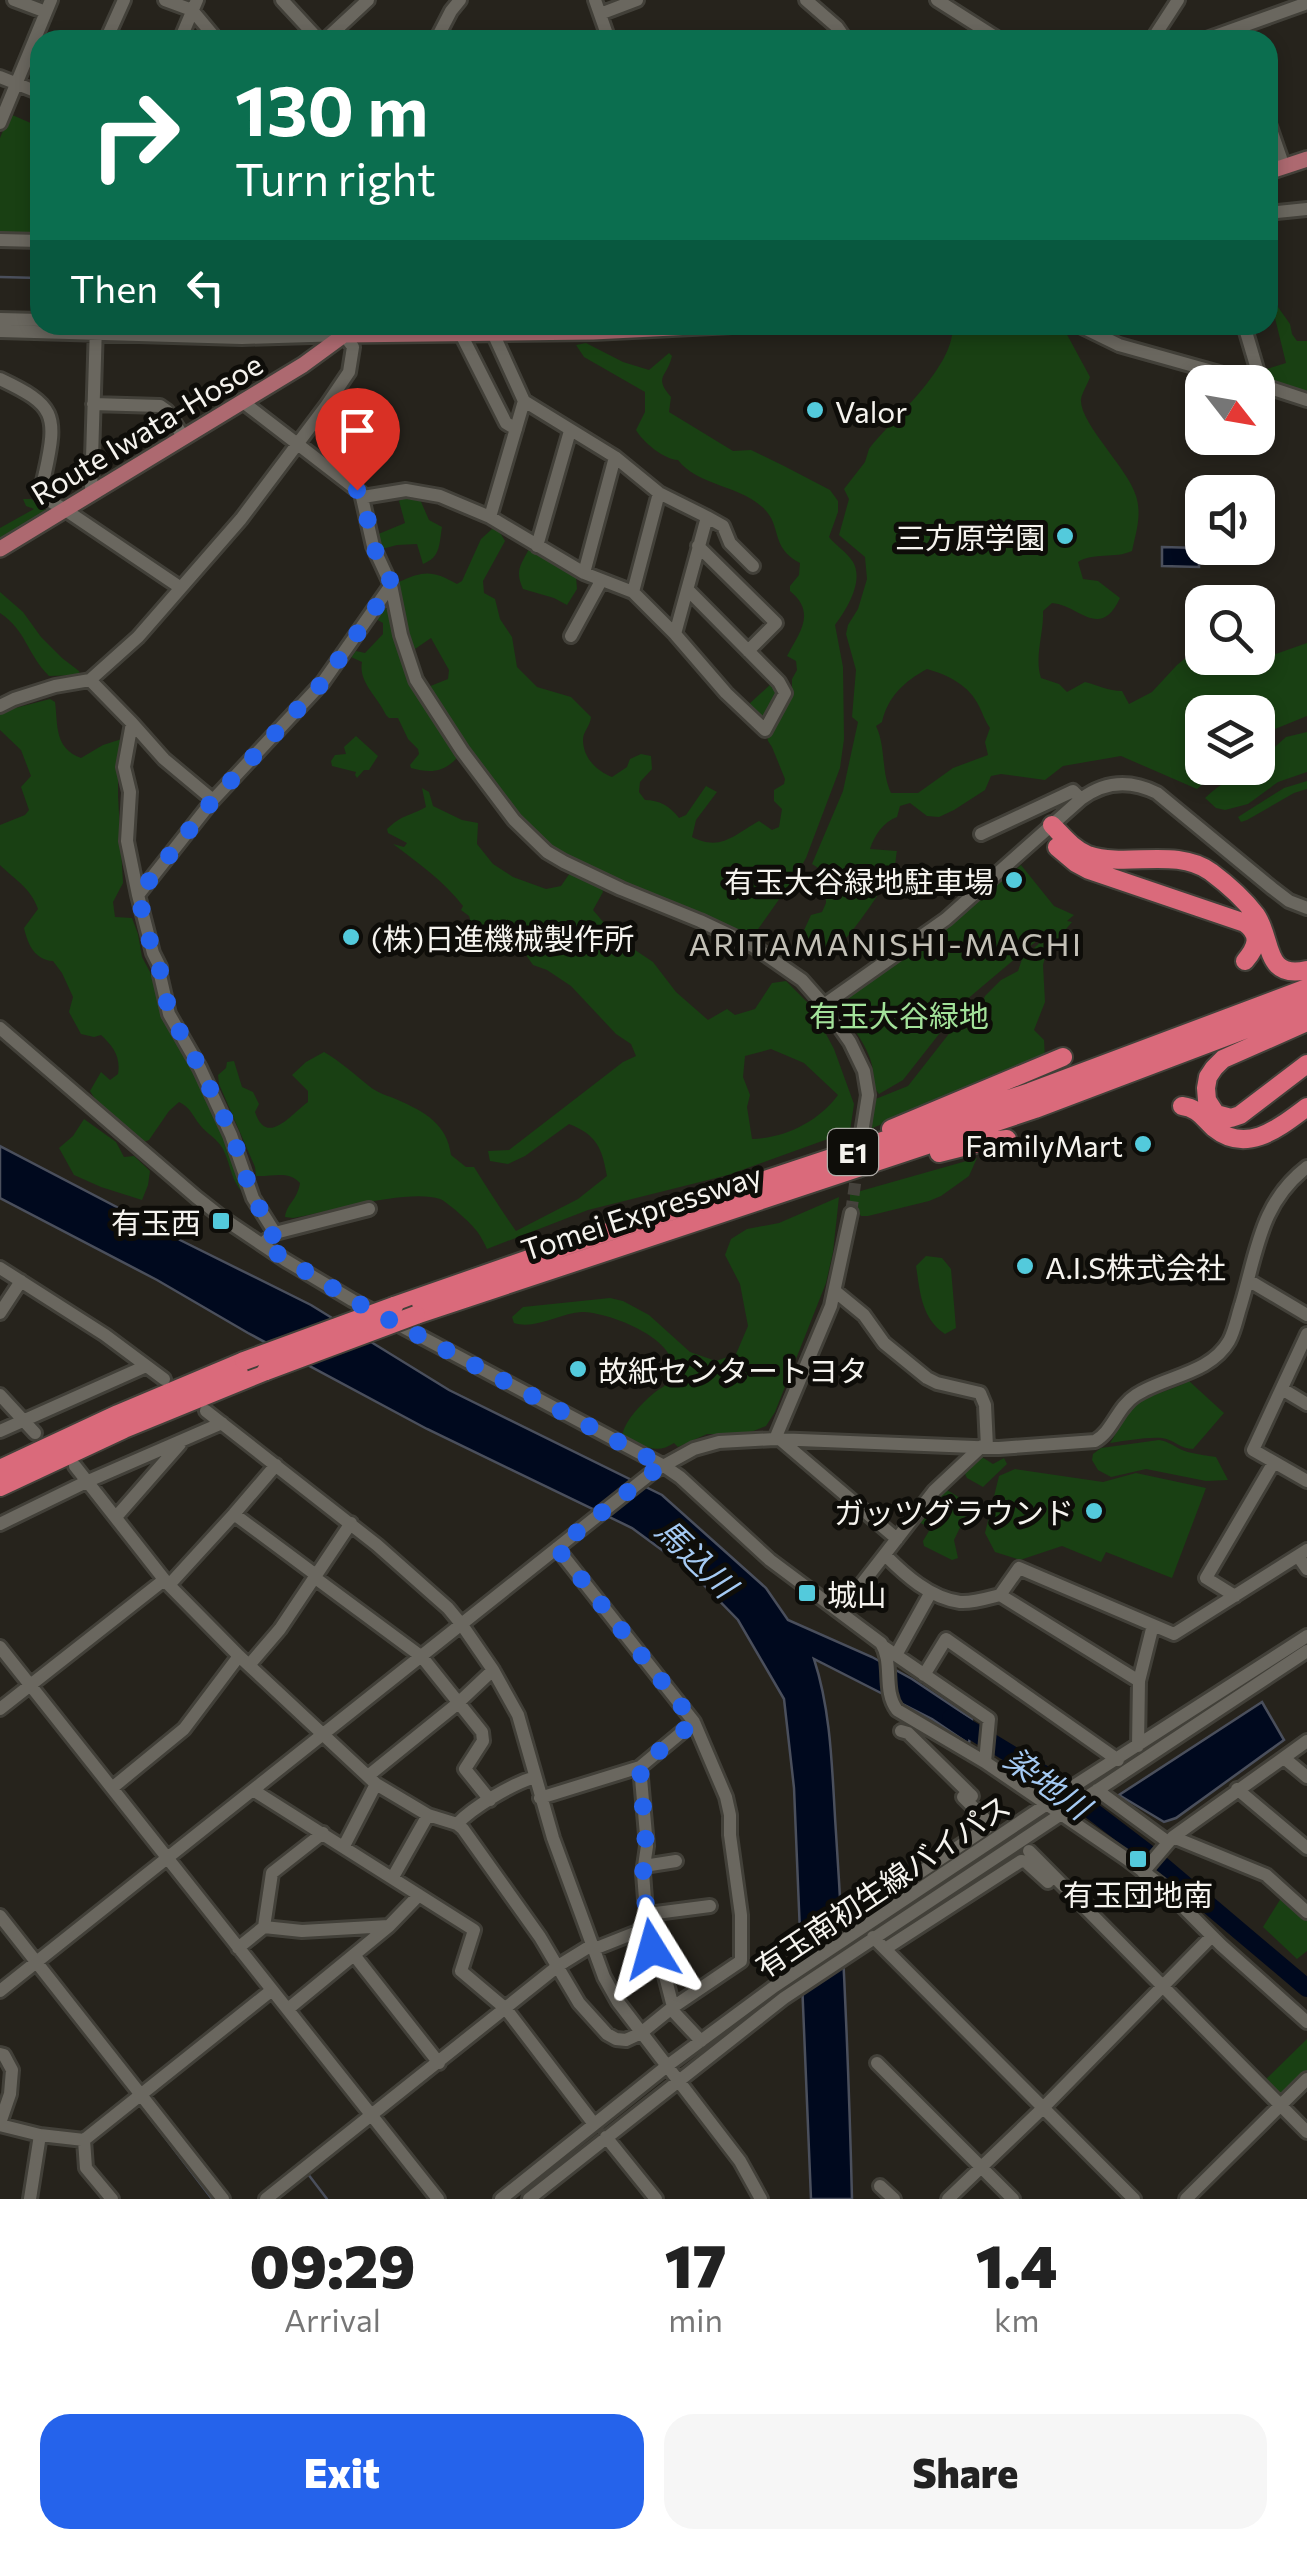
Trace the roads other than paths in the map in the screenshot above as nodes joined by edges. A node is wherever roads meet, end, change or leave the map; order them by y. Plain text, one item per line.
1 (14, 0) edge
2 (124, 0) edge
3 (165, 0) edge
4 (282, 0) edge
5 (368, 0) edge
6 (637, 0) edge
7 (806, 0) edge
8 (938, 0) edge
9 (1178, 0) edge
10 (1283, 0) edge
11 (1307, 3) edge
12 (452, 4) edge
13 (195, 5) edge
14 (48, 6) edge
15 (597, 7) edge
16 (1274, 15) junction
17 (38, 30) edge
18 (110, 30) edge
19 (184, 30) edge
20 (211, 30) edge
21 (312, 30) edge
22 (334, 30) edge
23 (440, 30) edge
24 (839, 30) edge
25 (984, 30) edge
26 (1158, 30) edge
27 (1246, 30) edge
28 (30, 49) edge
29 (0, 76) edge
30 (16, 83) junction
31 (30, 89) edge
32 (0, 123) edge
33 (1278, 149) edge
34 (1307, 160) edge
35 (1284, 166) junction
36 (1278, 168) edge
37 (1307, 210) edge
38 (1278, 212) edge
39 (0, 240) edge
40 (30, 241) edge
41 (0, 319) edge
42 (30, 320) edge
43 (0, 331) edge
44 (30, 331) edge
45 (96, 335) edge
46 (187, 335) edge
47 (280, 335) edge
48 (337, 335) edge
49 (346, 335) edge
50 (462, 335) edge
51 (493, 335) edge
52 (1098, 335) edge
53 (1246, 335) edge
54 (1189, 365) edge
55 (1253, 365) edge
56 (0, 380) edge
57 (1275, 390) edge
58 (1307, 400) edge
59 (524, 401) junction
60 (243, 402) junction
61 (93, 404) junction
62 (516, 429) junction
63 (570, 431) junction
64 (184, 438) junction
65 (298, 444) junction
66 (615, 458) junction
67 (91, 492) junction
68 (659, 493) junction
69 (363, 497) junction
70 (64, 509) junction
71 (490, 517) junction
72 (707, 517) junction
73 (537, 546) junction
74 (698, 546) junction
75 (0, 549) edge
76 (752, 566) dead end
77 (584, 574) junction
78 (602, 580) junction
79 (392, 584) junction
80 (181, 588) junction
81 (688, 590) junction
82 (633, 592) junction
83 (675, 634) junction
84 (570, 636) dead end
85 (748, 651) junction
86 (90, 680) junction
87 (0, 706) edge
88 (132, 722) junction
89 (1081, 799) junction
90 (213, 800) junction
91 (1048, 829) junction
92 (982, 834) dead end
93 (138, 895) junction
94 (1307, 908) edge
95 (1246, 960) dead end
96 (1307, 970) edge
97 (1307, 988) edge
98 (824, 1004) junction
99 (1307, 1006) edge
100 (1307, 1022) edge
101 (0, 1028) edge
102 (1063, 1057) dead end
103 (1307, 1064) edge
104 (1182, 1106) dead end
105 (1307, 1107) edge
106 (862, 1134) tunnel mouth
107 (1006, 1139) dead end
108 (1307, 1168) edge
109 (766, 1181) junction
110 (798, 1189) junction
111 (369, 1209) dead end
112 (851, 1213) tunnel mouth
113 (275, 1233) junction
114 (262, 1244) junction
115 (0, 1268) edge
116 (1248, 1280) junction
117 (21, 1281) junction
118 (836, 1292) junction
119 (0, 1312) edge
120 (1307, 1315) edge
121 (1307, 1334) edge
122 (146, 1366) junction
123 (164, 1379) dead end
124 (1282, 1389) junction
125 (0, 1395) edge
126 (1307, 1404) edge
127 (206, 1411) dead end
128 (23, 1419) junction
129 (222, 1423) junction
130 (0, 1432) edge
131 (35, 1433) dead end
132 (184, 1440) junction
133 (778, 1440) junction
134 (984, 1446) junction
135 (1274, 1462) junction
136 (276, 1465) junction
137 (75, 1466) dead end
138 (659, 1468) junction
139 (0, 1469) edge
140 (1307, 1481) edge
141 (86, 1482) junction
142 (0, 1488) edge
143 (234, 1514) junction
144 (116, 1518) junction
145 (0, 1524) edge
146 (350, 1524) junction
147 (898, 1539) junction
148 (557, 1548) junction
149 (1303, 1553) edge
150 (885, 1555) junction
151 (1307, 1569) edge
152 (315, 1576) junction
153 (166, 1582) junction
154 (930, 1592) junction
155 (1000, 1595) junction
156 (1235, 1596) junction
157 (840, 1612) junction
158 (462, 1625) junction
159 (1153, 1625) junction
160 (1307, 1636) edge
161 (0, 1647) edge
162 (1307, 1650) edge
163 (889, 1654) junction
164 (422, 1657) junction
165 (245, 1660) junction
166 (494, 1670) junction
167 (924, 1674) junction
168 (1139, 1681) junction
169 (30, 1685) junction
170 (458, 1704) junction
171 (0, 1709) edge
172 (694, 1722) junction
173 (901, 1731) dead end
174 (323, 1734) junction
175 (1307, 1741) edge
176 (1138, 1746) junction
177 (1284, 1758) junction
178 (1118, 1760) junction
179 (985, 1762) junction
180 (640, 1767) junction
181 (536, 1777) junction
182 (1307, 1777) edge
183 (372, 1780) junction
184 (112, 1788) junction
185 (253, 1790) junction
186 (1236, 1790) junction
187 (968, 1792) junction
188 (1094, 1792) junction
189 (540, 1798) junction
190 (490, 1800) junction
191 (1049, 1803) junction
192 (1063, 1812) junction
193 (428, 1815) junction
194 (997, 1821) dead end
195 (457, 1824) junction
196 (322, 1833) junction
197 (1170, 1839) junction
198 (344, 1846) junction
199 (1307, 1848) edge
200 (1029, 1851) dead end
201 (167, 1859) junction
202 (676, 1861) dead end
203 (644, 1866) junction
204 (1144, 1871) junction
205 (393, 1877) junction
206 (1062, 1887) junction
207 (418, 1895) junction
208 (710, 1906) dead end
209 (1307, 1912) edge
210 (882, 1914) junction
211 (0, 1916) edge
212 (648, 1918) junction
213 (388, 1926) junction
214 (264, 1927) junction
215 (1212, 1936) junction
216 (868, 1941) junction
217 (593, 1947) junction
218 (238, 1948) junction
219 (885, 1948) junction
220 (354, 1955) junction
221 (36, 1962) junction
222 (558, 1966) junction
223 (1162, 1986) junction
224 (272, 1990) junction
225 (0, 1991) edge
226 (782, 1991) junction
227 (672, 2008) junction
228 (288, 2009) junction
229 (506, 2009) junction
230 (1307, 2022) edge
231 (642, 2033) junction
232 (701, 2041) junction
233 (0, 2054) edge
234 (439, 2063) junction
235 (878, 2064) dead end
236 (667, 2066) junction
237 (1307, 2079) edge
238 (678, 2080) junction
239 (141, 2094) junction
240 (1280, 2106) junction
241 (1043, 2108) junction
242 (371, 2116) junction
243 (0, 2124) edge
244 (594, 2124) junction
245 (1307, 2132) edge
246 (40, 2135) junction
247 (606, 2137) junction
248 (84, 2140) junction
249 (980, 2166) junction
250 (880, 2186) dead end
251 (30, 2199) edge
252 (112, 2199) edge
253 (223, 2199) edge
254 (266, 2199) edge
255 (438, 2199) edge
256 (501, 2199) edge
257 (528, 2199) edge
258 (656, 2199) edge
259 (762, 2199) edge
260 (894, 2199) edge
261 (948, 2199) edge
262 (1013, 2199) edge
263 (1134, 2199) edge
264 (1186, 2199) edge

1 - 14 street
2 - 18 street
3 - 13 street
4 - 21 street
5 - 22 street
6 - 15 street
7 - 24 street
8 - 25 street
9 - 26 street
10 - 16 street
11 - 16 street
12 - 23 street
13 - 19 street
13 - 20 street
14 - 17 street
16 - 27 street
28 - 30 street
29 - 30 street
30 - 31 street
30 - 32 street
33 - 35 street
34 - 35 main road
35 - 36 main road
37 - 38 street
39 - 40 street
41 - 42 street
43 - 44 street
45 - 61 street
46 - 47 street
48 - 60 main road, Route Iwata-Hosoe
49 - 65 street
50 - 62 street
51 - 59 street
52 - 54 street
53 - 55 street
56 - 70 street
57 - 58 street
59 - 62 street
59 - 63 street
60 - 64 main road, Route Iwata-Hosoe
60 - 65 street
61 - 64 street
61 - 67 street
62 - 71 street
63 - 66 street
63 - 73 street
64 - 67 main road, Route Iwata-Hosoe
65 - 69 street
65 - 80 street
66 - 68 street
66 - 77 street
67 - 70 main road, Route Iwata-Hosoe
68 - 72 street
68 - 82 street
69 - 71 street
69 - 79 street
70 - 75 main road, Route Iwata-Hosoe
70 - 80 street
71 - 73 street
72 - 74 street
72 - 76 street
73 - 77 street
74 - 81 street
74 - 85 street
77 - 78 street
78 - 82 street
78 - 84 street
79 - 90 street
79 - 98 street
80 - 86 street
81 - 83 street
81 - 85 street
82 - 83 street
83 - 85 street
86 - 87 street
86 - 88 street
88 - 90 street
88 - 93 street
89 - 91 street
89 - 92 street
89 - 94 street
90 - 93 street
91 - 95 highway
91 - 96 highway
91 - 98 street
93 - 113 street
97 - 109 highway, Tomei Expressway / E1
98 - 106 street
99 - 110 highway, Tomei Expressway / E1
100 - 103 highway
101 - 114 street
102 - 109 highway
104 - 105 highway
107 - 110 highway
108 - 116 street
109 - 139 highway, Tomei Expressway / E1, bridge
110 - 142 highway, Tomei Expressway / E1, bridge
111 - 113 street
112 - 118 street
113 - 114 street
114 - 138 street
115 - 117 street
116 - 120 street
116 - 134 street
117 - 119 street
117 - 122 street
118 - 133 street
118 - 134 street
121 - 124 street
122 - 123 street
122 - 128 street
124 - 126 street
124 - 135 street
125 - 128 street
127 - 129 street
128 - 130 street
128 - 131 street
129 - 132 street
129 - 136 street
132 - 141 street
132 - 144 street
133 - 134 street
133 - 138 street
133 - 147 street
134 - 147 street
135 - 140 street
135 - 156 street
136 - 143 street
136 - 146 street
137 - 141 street
138 - 148 street
138 - 157 street
141 - 144 street
141 - 145 street
143 - 152 street
143 - 153 street
144 - 153 street
146 - 152 street
146 - 158 street
147 - 150 street
148 - 158 street
148 - 172 street
149 - 151 street
149 - 156 street
150 - 154 street
150 - 157 street
152 - 164 street
152 - 165 street
153 - 165 street
153 - 169 street
154 - 155 street
154 - 163 street
155 - 159 street
155 - 168 street
156 - 159 street
157 - 163 street
158 - 164 street
158 - 166 street
159 - 168 street
160 - 176 street, 有玉南初生線バイパス
161 - 169 street
162 - 188 street, 有玉南初生線バイパス
163 - 167 street
163 - 179 street
164 - 170 street
164 - 174 street
165 - 174 street
165 - 184 street
166 - 170 street
166 - 181 street
167 - 178 street
167 - 179 street
168 - 176 street
169 - 171 street
169 - 184 street
170 - 183 street
170 - 190 street
172 - 180 street
172 - 227 street
173 - 187 street
174 - 183 street
174 - 185 street
175 - 177 street
176 - 178 street, 有玉南初生線バイパス
177 - 182 street
177 - 186 street
178 - 191 street, 有玉南初生線バイパス
179 - 191 street
180 - 189 street
180 - 203 street
181 - 189 street
181 - 190 street
183 - 193 street
183 - 198 street
184 - 201 street
185 - 196 street
185 - 201 street
186 - 197 street
186 - 199 street
187 - 194 street
187 - 210 street
188 - 192 street, 有玉南初生線バイパス
188 - 197 street
189 - 217 street
190 - 195 street
191 - 192 street
191 - 210 street, 有玉南初生線バイパス
192 - 204 street
192 - 216 street, 有玉南初生線バイパス
193 - 195 street
193 - 205 street
195 - 222 street
196 - 198 street
196 - 214 street
197 - 204 street
197 - 209 street
198 - 205 street
200 - 206 street
201 - 218 street
201 - 221 street
202 - 203 street
203 - 212 street
204 - 215 street
205 - 207 street
206 - 219 street
206 - 223 street
207 - 213 street
207 - 229 street
208 - 212 street
210 - 226 street, 有玉南初生線バイパス
211 - 221 street
212 - 217 street
212 - 227 street
213 - 214 street
213 - 220 street
214 - 218 street
215 - 223 street
215 - 230 street
216 - 219 street
216 - 226 street, 有玉南初生線バイパス
217 - 222 street
217 - 231 street
218 - 224 street
219 - 241 street
220 - 228 street
220 - 234 street
221 - 225 street
221 - 239 street
222 - 229 street
222 - 231 street
223 - 240 street
223 - 241 street
224 - 228 street
224 - 239 street
226 - 232 street, 有玉南初生線バイパス
226 - 238 street, 有玉南初生線バイパス
227 - 231 street
227 - 232 street
228 - 242 street
229 - 234 street
229 - 244 street
231 - 236 street
232 - 236 street, 有玉南初生線バイパス
233 - 243 street
234 - 242 street
235 - 249 street
236 - 238 street
236 - 244 street, 有玉南初生線バイパス
237 - 240 street
238 - 247 street, 有玉南初生線バイパス
238 - 259 street
239 - 248 street
239 - 253 street
240 - 245 street
240 - 264 street
241 - 249 street
241 - 263 street
242 - 254 street
242 - 255 street
243 - 246 street
244 - 256 street, 有玉南初生線バイパス
246 - 248 street
246 - 251 street
247 - 257 street, 有玉南初生線バイパス
247 - 258 street
248 - 252 street
249 - 261 street
249 - 262 street
250 - 260 street

